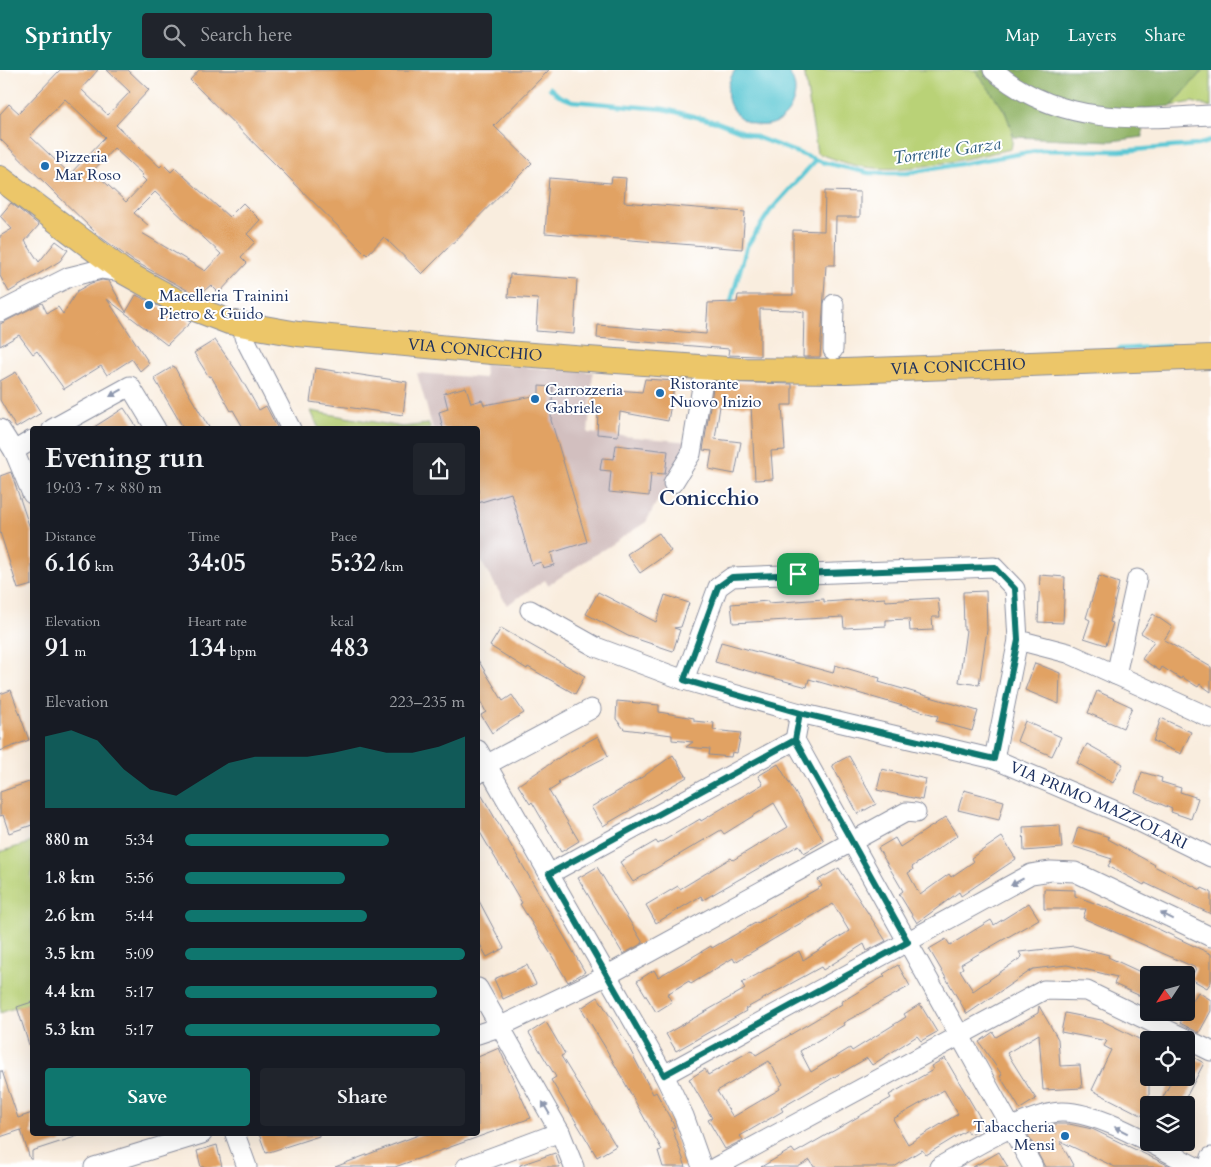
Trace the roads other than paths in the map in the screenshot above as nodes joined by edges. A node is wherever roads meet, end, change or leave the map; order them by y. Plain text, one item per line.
1 (993, 70) edge
2 (1211, 115) edge
3 (0, 178) edge
4 (88, 247) junction
5 (124, 272) junction
6 (68, 277) junction
7 (834, 304) dead end
8 (0, 312) edge
9 (245, 331) junction
10 (828, 357) junction
11 (1211, 357) edge
12 (705, 368) junction
13 (57, 426) edge
14 (154, 426) edge
15 (290, 426) edge
16 (0, 429) edge
17 (30, 441) edge
18 (14, 451) junction
19 (673, 483) dead end
20 (30, 489) edge
21 (1137, 578) dead end
22 (530, 610) dead end
23 (1018, 640) junction
24 (1116, 675) junction
25 (684, 680) junction
26 (591, 709) dead end
27 (800, 713) junction
28 (1211, 718) edge
29 (795, 740) junction
30 (994, 759) junction
31 (480, 763) edge
32 (916, 813) dead end
33 (852, 843) junction
34 (1211, 857) edge
35 (549, 874) junction
36 (1211, 937) edge
37 (908, 942) junction
38 (606, 976) junction
39 (480, 992) edge
40 (499, 1026) junction
41 (480, 1033) edge
42 (959, 1036) junction
43 (1211, 1051) edge
44 (664, 1075) junction
45 (1012, 1128) junction
46 (560, 1132) junction
47 (195, 1136) edge
48 (236, 1136) edge
49 (1211, 1157) edge
50 (94, 1167) edge
51 (247, 1167) edge
52 (466, 1167) edge
53 (574, 1167) edge
54 (702, 1167) edge
55 (716, 1167) edge
56 (939, 1167) edge
57 (1033, 1167) edge
58 (1196, 1167) edge
59 (1209, 1167) edge

1 - 2 street
3 - 4 main road, VIA CONICCHIO
4 - 5 main road, VIA CONICCHIO
4 - 6 street
5 - 6 street
5 - 9 main road, VIA CONICCHIO
6 - 8 street
7 - 10 street
9 - 12 main road, VIA CONICCHIO
9 - 15 street
10 - 11 main road, VIA CONICCHIO
10 - 12 main road, VIA CONICCHIO
12 - 19 street
14 -> 13 street
16 - 18 street
17 - 18 street
18 - 20 street
21 - 24 street
22 - 25 street, VIA PRIMO MAZZOLARI
23 - 24 street
23 - 25 street
23 - 30 street
24 - 28 street
25 - 27 street, VIA PRIMO MAZZOLARI
26 - 31 street
27 - 29 street
27 - 30 street, VIA PRIMO MAZZOLARI
29 - 33 street
29 - 35 street
30 - 34 street, VIA PRIMO MAZZOLARI
31 - 35 street
32 - 33 street
33 - 37 street
33 - 38 street
35 - 38 street
36 -> 37 street
37 - 42 street
37 - 44 street
38 - 40 street
38 - 44 street
39 - 40 street
40 - 41 street
46 -> 40 street
42 - 43 street
42 - 45 street
42 - 55 street
44 - 54 street
45 - 56 street
45 - 57 street
58 -> 45 street
46 - 52 street
46 - 53 street
47 - 50 street
48 - 51 street
49 - 59 street

